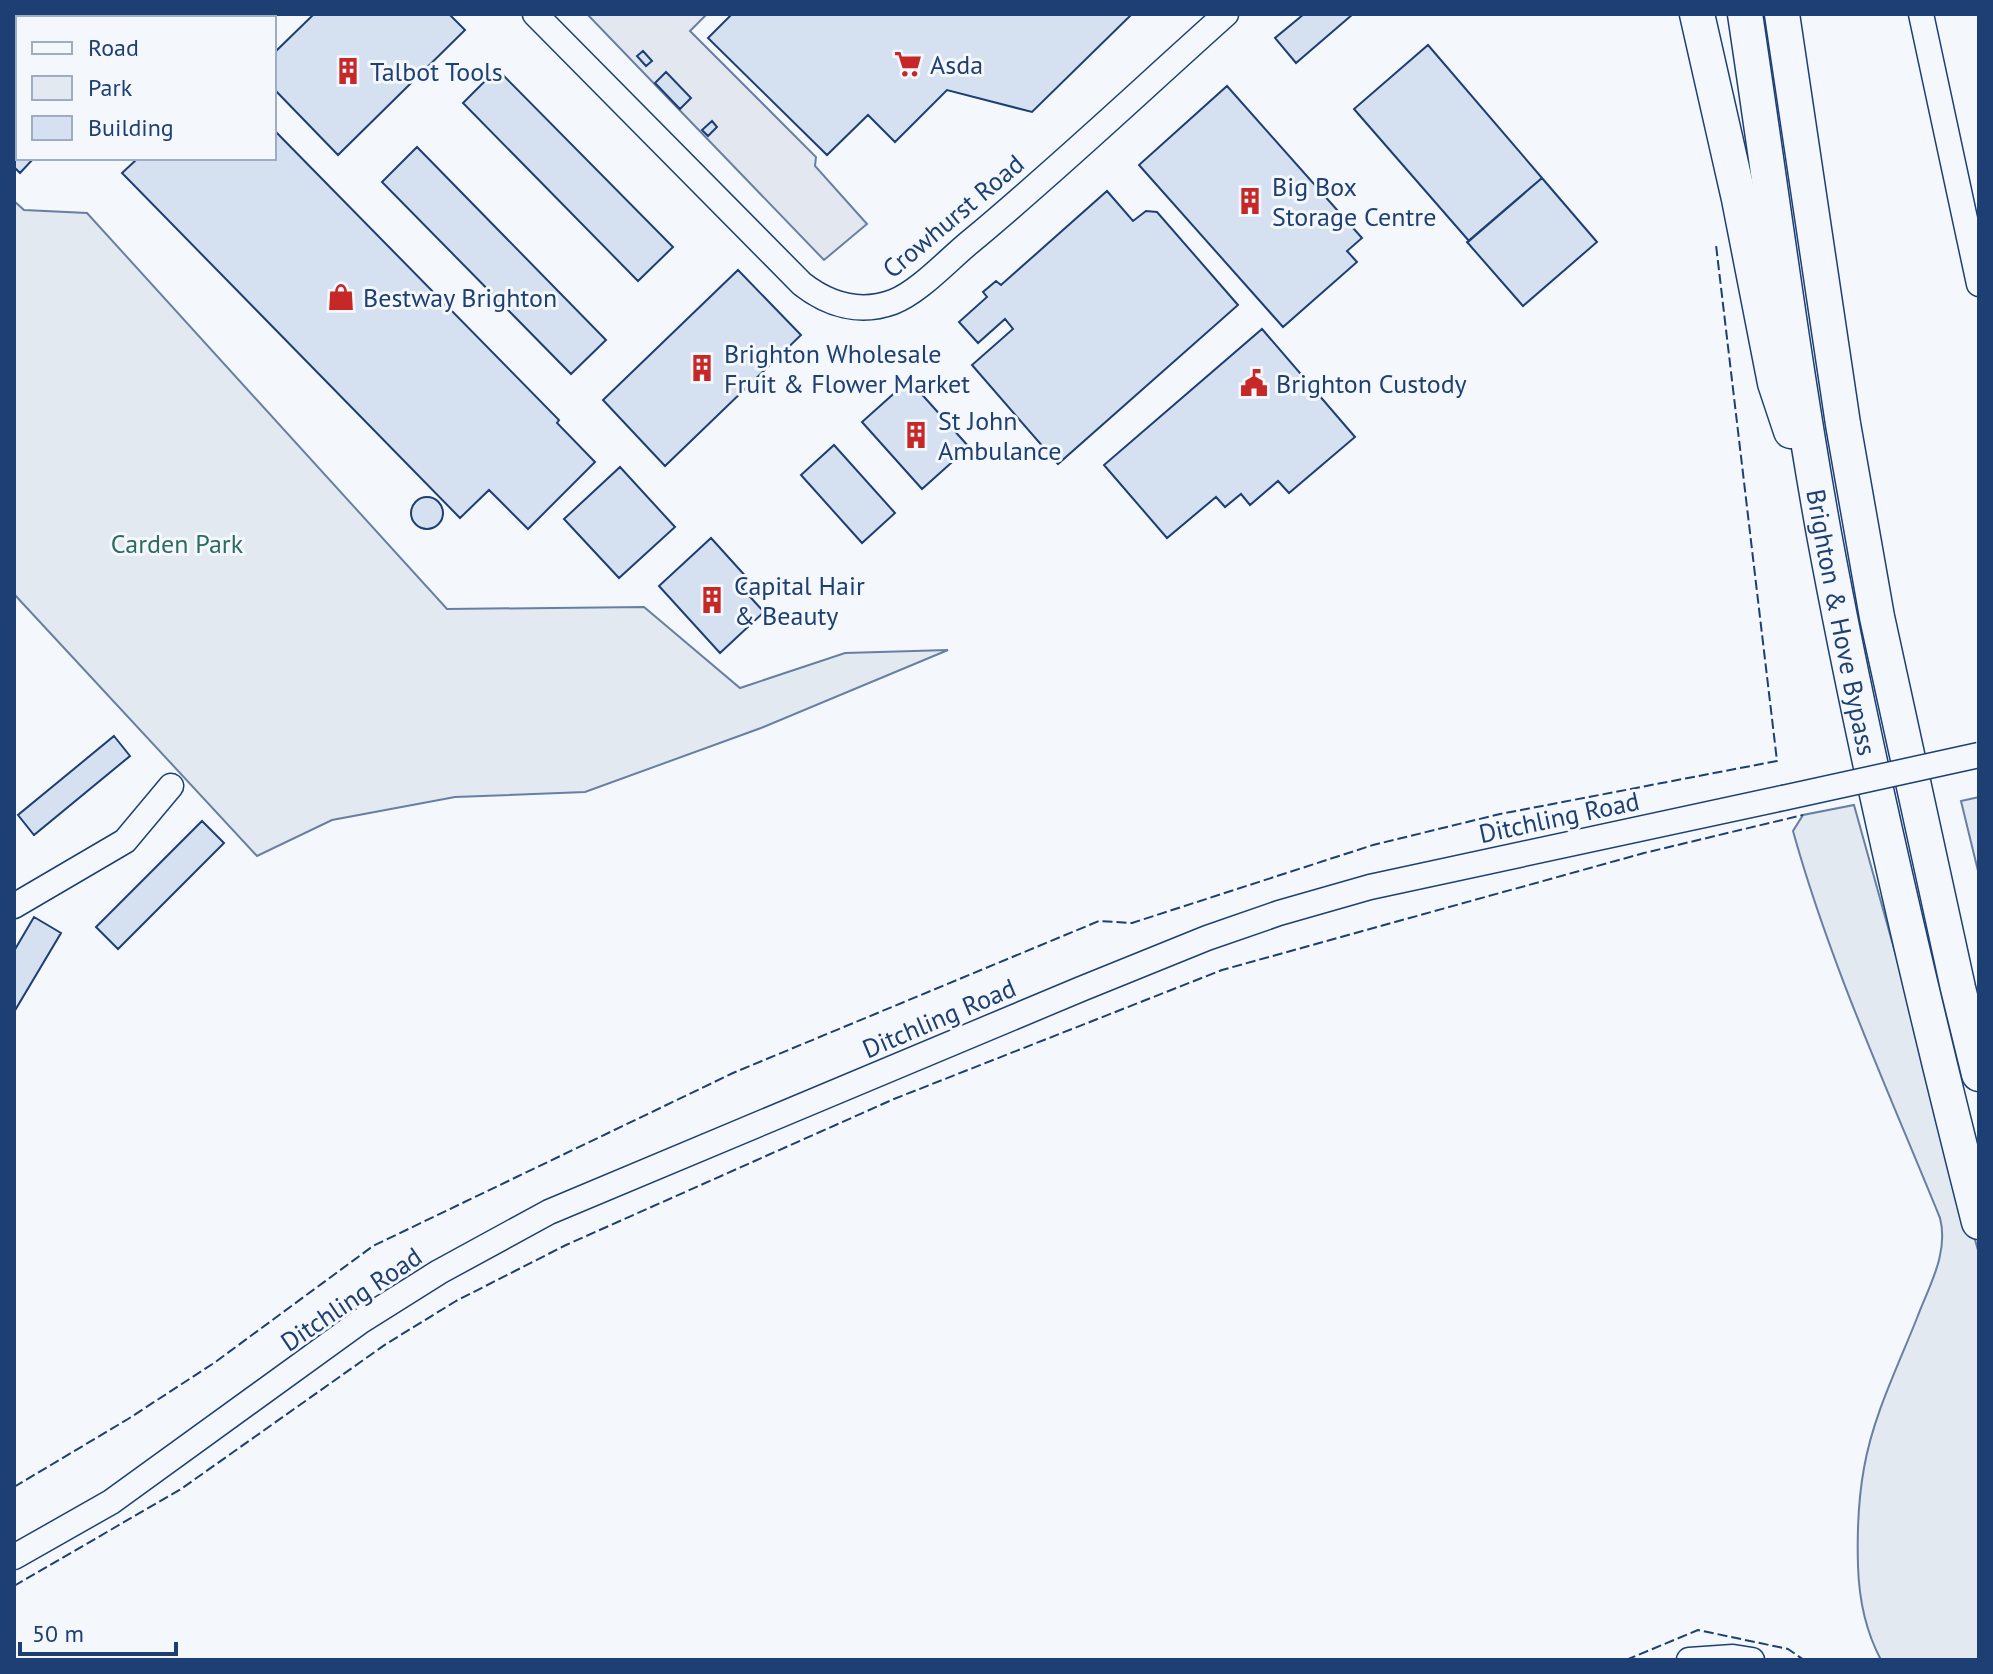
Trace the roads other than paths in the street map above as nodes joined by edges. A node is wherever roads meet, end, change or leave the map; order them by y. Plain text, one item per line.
1 (535, 14) edge
2 (1226, 14) edge
3 (1697, 14) edge
4 (1745, 14) edge
5 (1782, 14) edge
6 (1921, 14) edge
7 (1979, 284) edge
8 (1823, 530) junction
9 (1979, 755) edge
10 (171, 786) dead end
11 (14, 906) edge
12 (1979, 1074) edge
13 (1979, 1222) edge
14 (14, 1557) edge
15 (1689, 1660) edge
16 (1752, 1660) edge

1 - 2 street, Crowhurst Road
3 - 8 highway
4 - 8 highway, Brighton & Hove Bypass
5 - 12 highway, Brighton & Hove Bypass
6 - 7 street
8 - 13 highway, Brighton & Hove Bypass
9 - 14 street, Ditchling Road, bridge
10 - 11 street
15 - 16 street

